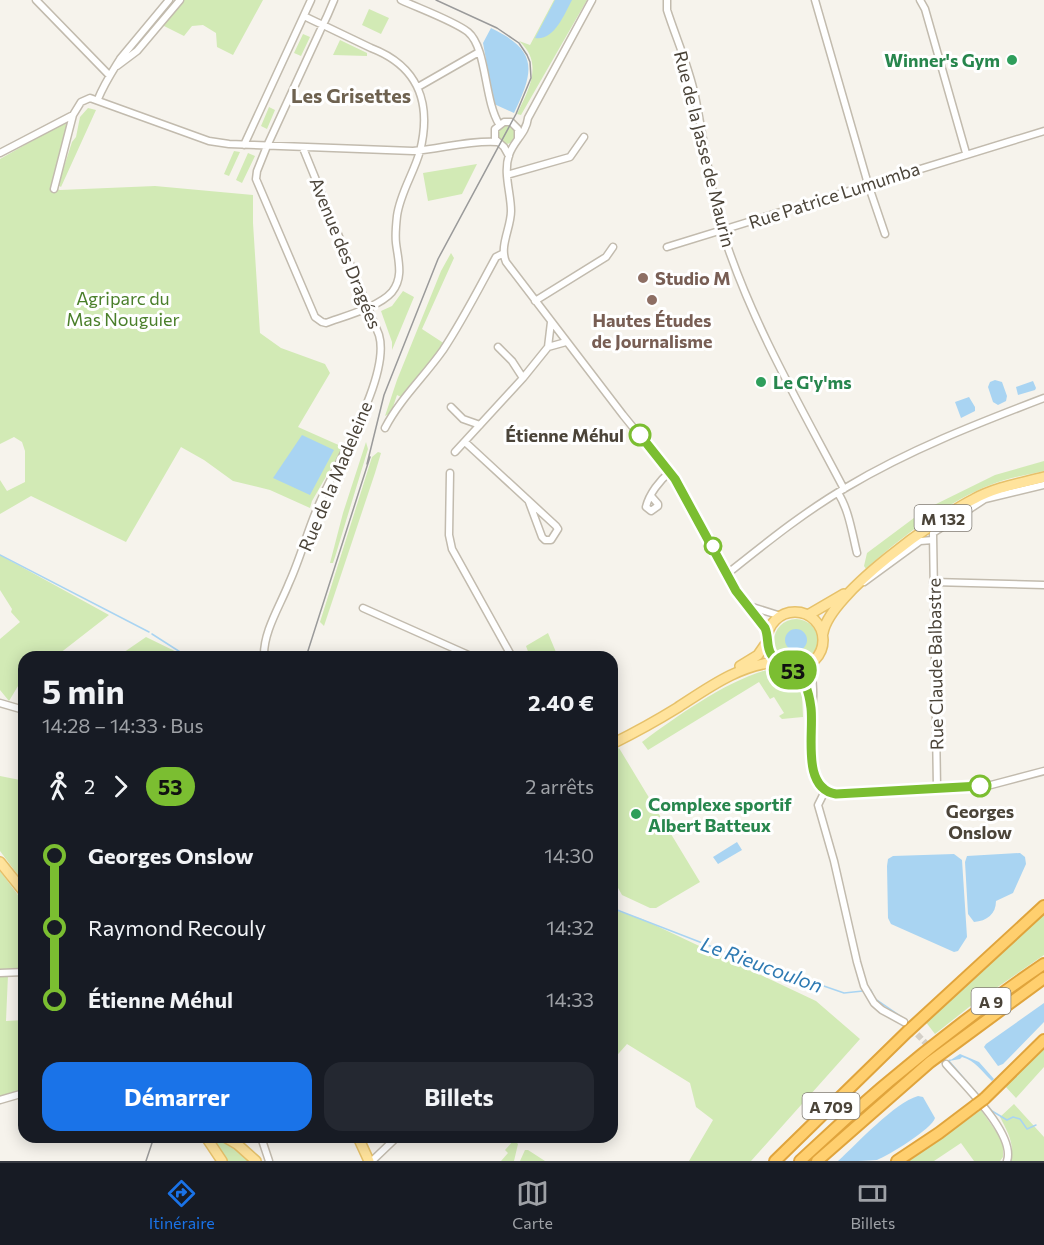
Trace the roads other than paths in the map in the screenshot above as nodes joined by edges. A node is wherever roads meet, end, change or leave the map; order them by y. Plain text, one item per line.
1 (36, 0) edge
2 (169, 0) edge
3 (180, 0) edge
4 (311, 0) edge
5 (334, 0) edge
6 (401, 0) edge
7 (592, 0) edge
8 (599, 0) edge
9 (667, 0) edge
10 (815, 0) edge
11 (920, 0) edge
12 (588, 7) junction
13 (303, 16) junction
14 (323, 25) junction
15 (479, 52) junction
16 (117, 66) junction
17 (109, 75) junction
18 (418, 87) junction
19 (98, 99) junction
20 (73, 115) junction
21 (528, 118) junction
22 (499, 124) junction
23 (516, 126) junction
24 (1044, 131) edge
25 (494, 133) junction
26 (584, 136) dead end
27 (480, 141) junction
28 (497, 142) junction
29 (516, 142) junction
30 (244, 145) junction
31 (267, 146) junction
32 (504, 147) junction
33 (303, 148) junction
34 (420, 150) junction
35 (0, 153) edge
36 (966, 153) junction
37 (508, 156) junction
38 (507, 175) junction
39 (868, 184) junction
40 (54, 189) dead end
41 (723, 231) junction
42 (885, 234) dead end
43 (613, 247) dead end
44 (667, 247) dead end
45 (502, 254) junction
46 (535, 301) junction
47 (368, 307) junction
48 (551, 322) junction
49 (566, 342) junction
50 (498, 347) dead end
51 (548, 347) junction
52 (379, 360) joint
53 (523, 378) junction
54 (1044, 398) edge
55 (451, 407) dead end
56 (480, 425) junction
57 (385, 428) dead end
58 (465, 442) junction
59 (455, 452) dead end
60 (670, 472) junction
61 (450, 473) dead end
62 (1044, 477) edge
63 (1044, 485) edge
64 (841, 491) junction
65 (651, 496) dead end
66 (529, 502) junction
67 (933, 540) junction
68 (857, 553) dead end
69 (727, 574) junction
70 (933, 582) junction
71 (1044, 585) edge
72 (856, 586) junction
73 (746, 605) junction
74 (363, 608) dead end
75 (808, 615) junction
76 (781, 616) junction
77 (823, 633) junction
78 (767, 638) junction
79 (265, 651) edge
80 (460, 651) edge
81 (509, 651) edge
82 (814, 661) junction
83 (778, 662) junction
84 (790, 668) junction
85 (721, 680) junction
86 (0, 703) edge
87 (18, 708) edge
88 (811, 708) junction
89 (618, 741) edge
90 (1044, 771) edge
91 (937, 788) junction
92 (825, 791) junction
93 (0, 862) edge
94 (18, 884) edge
95 (1044, 906) edge
96 (1044, 964) edge
97 (18, 972) edge
98 (0, 973) edge
99 (1044, 978) edge
100 (904, 1022) tunnel mouth
101 (1044, 1040) edge
102 (946, 1064) tunnel mouth
103 (18, 1095) edge
104 (0, 1100) edge
105 (210, 1143) edge
106 (235, 1143) edge
107 (263, 1143) edge
108 (361, 1143) edge
109 (389, 1143) edge
110 (369, 1159) edge
111 (222, 1161) edge
112 (256, 1161) edge
113 (269, 1161) edge
114 (775, 1161) edge
115 (800, 1161) edge
116 (817, 1161) edge
117 (897, 1161) edge
118 (1007, 1161) edge

1 - 17 street
2 - 16 street
3 - 16 street
4 - 13 street
5 - 14 street
6 - 15 street
7 - 12 street
8 - 12 street
9 - 41 street, Rue de la Jasse de Maurin
10 - 39 street
11 - 36 street
12 - 21 street
13 - 14 street
13 - 30 street
14 - 18 street
14 - 31 street
15 - 18 street
15 - 22 street
16 - 17 street
17 - 19 street
18 - 34 street
19 - 20 street
19 - 30 street
20 - 35 street
20 - 40 street
21 - 23 street
21 - 29 street
22 - 23 street
22 - 25 street
23 - 29 street
24 - 36 street, Rue Patrice Lumumba
25 - 27 street
25 - 28 street
26 - 38 street
27 - 28 street
27 - 34 street
28 - 32 street
29 - 32 street
29 - 37 street
30 - 31 street
31 - 33 street
31 - 47 street
32 - 37 street
33 - 34 street
33 - 47 street, Avenue des Dragées
34 - 47 street
36 - 39 street, Rue Patrice Lumumba
37 - 38 street
38 - 45 street
39 - 41 street, Rue Patrice Lumumba
39 - 42 street
41 - 44 street, Rue Patrice Lumumba
41 - 64 street, Rue de la Jasse de Maurin
43 - 46 street
45 - 46 street
45 - 57 street
46 - 48 street
47 - 52 street, Avenue des Dragées
48 - 49 street
48 - 51 street
49 - 51 street
49 - 60 street
50 - 53 street
51 - 53 street
52 - 79 street, Rue de la Madeleine
53 - 56 street
54 - 64 street
55 - 56 street
56 - 58 street
58 - 59 street
58 - 66 street
60 - 65 street
60 - 69 street
61 - 81 street
62 - 72 main road, M 132
63 - 67 street
64 - 68 street, Rue de la Jasse de Maurin
64 - 69 street
66 - 66 street
67 - 70 street, Rue Claude Balbastre
67 - 72 street
69 - 73 street
70 - 71 street
70 - 91 street, Rue Claude Balbastre
72 - 75 main road, M 132
72 - 77 main road, M 132
73 - 76 street
73 - 78 street
74 - 80 street
75 - 76 main road
75 - 77 main road
76 - 78 main road
77 - 82 main road
78 - 83 main road
78 - 85 main road
82 - 84 main road
82 - 88 street
83 - 84 main road
83 - 85 main road
84 - 88 street
85 - 89 main road
86 - 87 street
88 - 92 street
90 - 91 street
91 - 92 street
92 - 100 street
93 - 94 main road
95 - 114 highway, A 709
96 - 115 highway, A 9
97 - 98 street
99 - 116 highway, A 9
101 - 117 highway
102 - 118 street
103 - 104 street
105 - 111 main road
106 - 112 main road
107 - 113 street
108 - 110 main road
109 - 110 street

